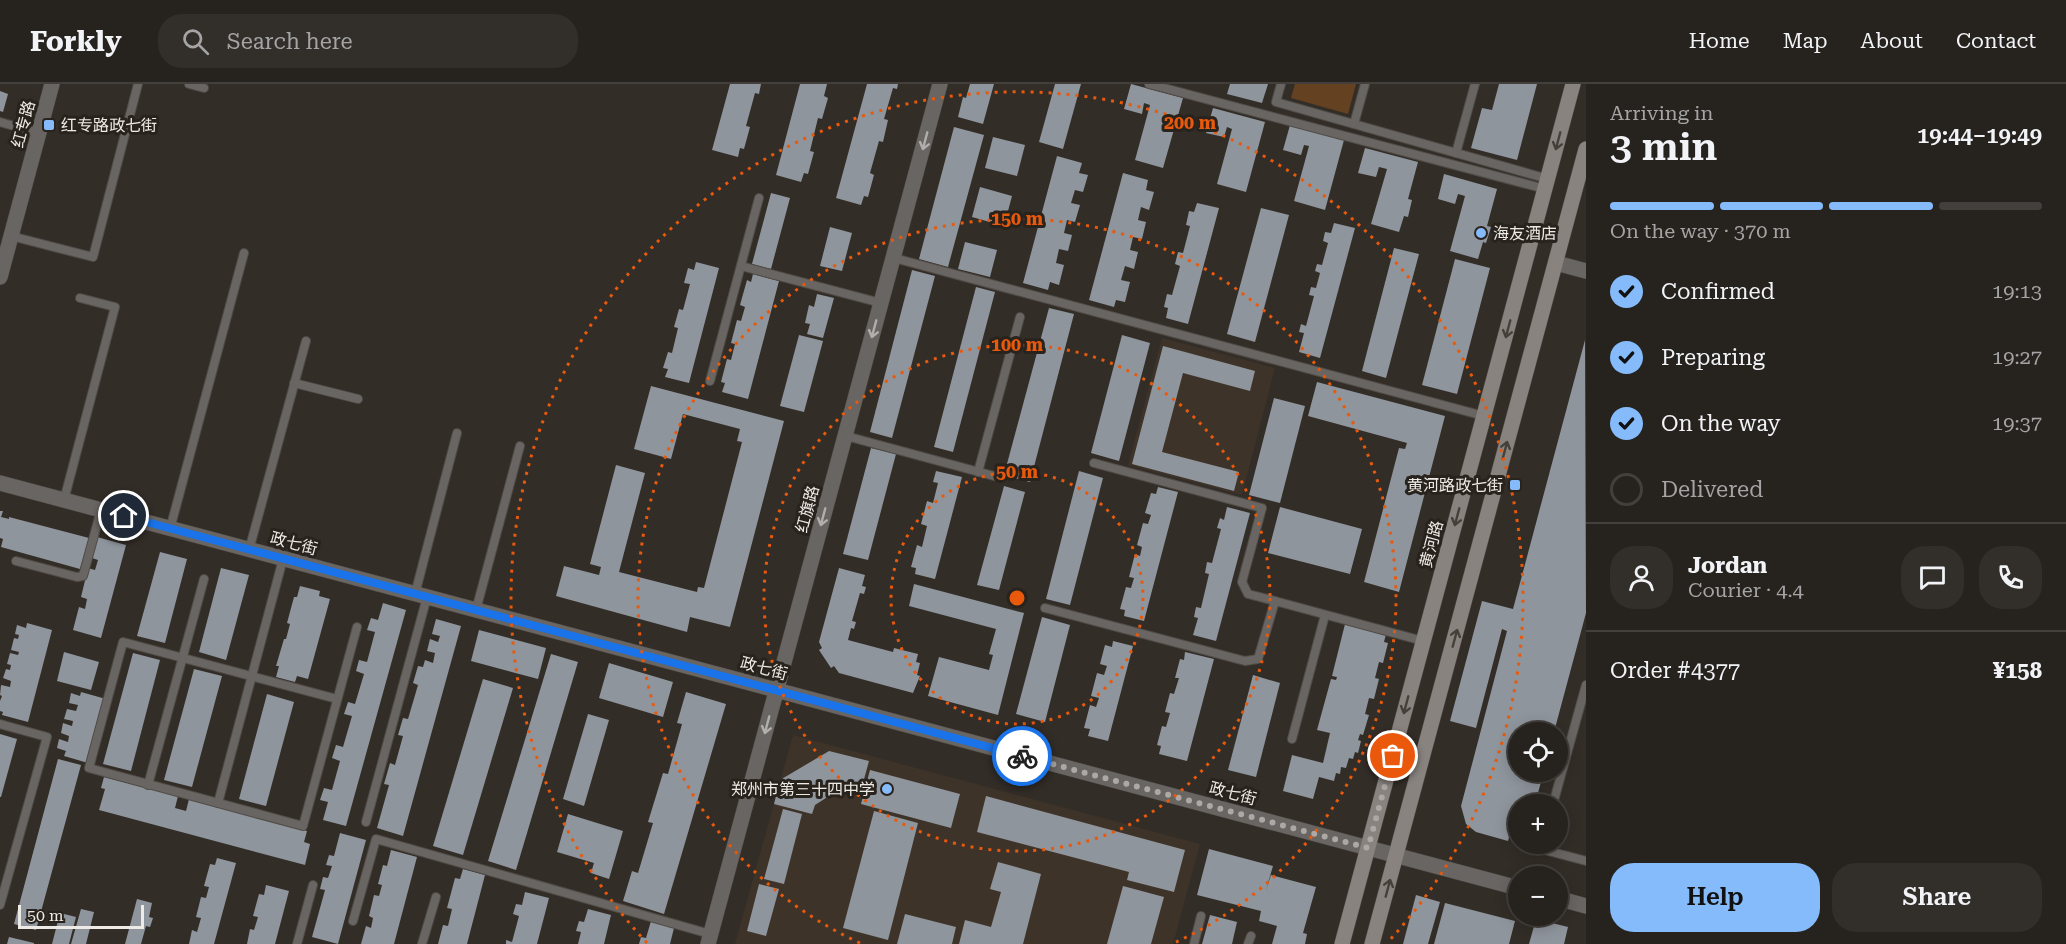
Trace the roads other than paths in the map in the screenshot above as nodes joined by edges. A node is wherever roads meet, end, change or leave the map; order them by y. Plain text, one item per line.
1 (52, 84) edge
2 (138, 84) edge
3 (189, 84) edge
4 (940, 84) edge
5 (1149, 84) edge
6 (1281, 84) edge
7 (1365, 84) edge
8 (1475, 84) edge
9 (1574, 84) edge
10 (204, 88) dead end
11 (0, 122) edge
12 (1354, 124) junction
13 (39, 133) junction
14 (1586, 149) edge
15 (1456, 153) junction
16 (1547, 184) junction
17 (759, 198) dead end
18 (11, 236) junction
19 (244, 253) dead end
20 (894, 258) junction
21 (1556, 262) junction
22 (741, 266) junction
23 (1586, 271) edge
24 (0, 277) edge
25 (80, 298) dead end
26 (881, 303) junction
27 (1020, 317) dead end
28 (306, 341) dead end
29 (710, 381) dead end
30 (294, 383) junction
31 (358, 399) dead end
32 (1484, 416) junction
33 (457, 434) dead end
34 (846, 436) junction
35 (520, 446) dead end
36 (1094, 463) dead end
37 (978, 472) junction
38 (994, 476) dead end
39 (0, 483) edge
40 (64, 500) junction
41 (101, 510) junction
42 (170, 529) junction
43 (249, 550) junction
44 (283, 559) junction
45 (16, 561) dead end
46 (204, 579) dead end
47 (421, 596) junction
48 (1275, 601) junction
49 (1045, 608) dead end
50 (476, 610) junction
51 (1325, 615) junction
52 (357, 627) dead end
53 (1424, 641) junction
54 (182, 658) junction
55 (252, 676) junction
56 (776, 690) junction
57 (1585, 691) edge
58 (337, 699) junction
59 (0, 724) edge
60 (1292, 739) dead end
61 (148, 784) junction
62 (1556, 794) edge
63 (218, 803) junction
64 (366, 822) dead end
65 (1368, 848) junction
66 (1560, 854) edge
67 (1396, 856) junction
68 (1586, 861) edge
69 (313, 885) dead end
70 (1508, 885) edge
71 (436, 897) dead end
72 (1568, 901) edge
73 (0, 905) edge
74 (1586, 906) edge
75 (1201, 916) dead end
76 (353, 921) dead end
77 (709, 939) edge
78 (297, 944) edge
79 (422, 944) edge
80 (1194, 944) edge
81 (1342, 944) edge
82 (1372, 944) edge

1 - 13 street, 红专路
2 - 18 lane
3 - 10 lane
4 -> 20 street, 红旗路
5 - 16 lane
6 - 12 lane
7 - 12 lane
8 - 15 lane
9 -> 16 main road, 黄河路
11 - 13 lane
12 - 15 lane
13 - 18 street, 红专路
14 - 21 main road
15 - 16 lane
16 -> 32 main road, 黄河路
17 - 22 lane
18 - 24 street, 红专路
19 - 42 lane
20 - 26 street, 红旗路
20 - 32 lane
21 - 23 street
67 -> 21 main road
22 - 26 lane
22 - 29 lane
25 - 40 lane
26 -> 34 street, 红旗路
27 - 37 lane
28 - 30 lane
30 - 31 lane
30 - 43 lane
32 -> 53 main road, 黄河路
33 - 47 lane
34 - 37 lane
34 -> 56 street, 红旗路
35 - 50 lane
36 - 48 lane
37 - 38 lane
39 - 40 street, 政七街
40 - 41 street, 政七街
41 - 42 street, 政七街
41 - 45 lane
42 - 43 street, 政七街
43 - 44 street, 政七街
44 - 47 street, 政七街
44 - 55 lane
46 - 54 lane
47 - 50 street, 政七街
47 - 64 lane
48 - 49 lane
48 - 51 lane
50 - 56 street, 政七街
51 - 53 lane
51 - 60 lane
52 - 58 lane
53 -> 65 main road, 黄河路
54 - 55 lane
54 - 61 lane
54 - 61 lane
55 - 58 lane
55 - 63 lane
56 - 65 street, 政七街
56 -> 77 street, 红旗路
57 - 62 lane
58 - 63 lane
59 - 73 lane
61 - 63 lane
65 - 67 street, 政七街
65 - 81 main road, 黄河路
66 - 68 lane
67 - 70 street, 政七街
82 -> 67 main road
69 - 78 lane
71 - 79 lane
72 - 74 street
75 - 80 lane
76 - 77 lane

